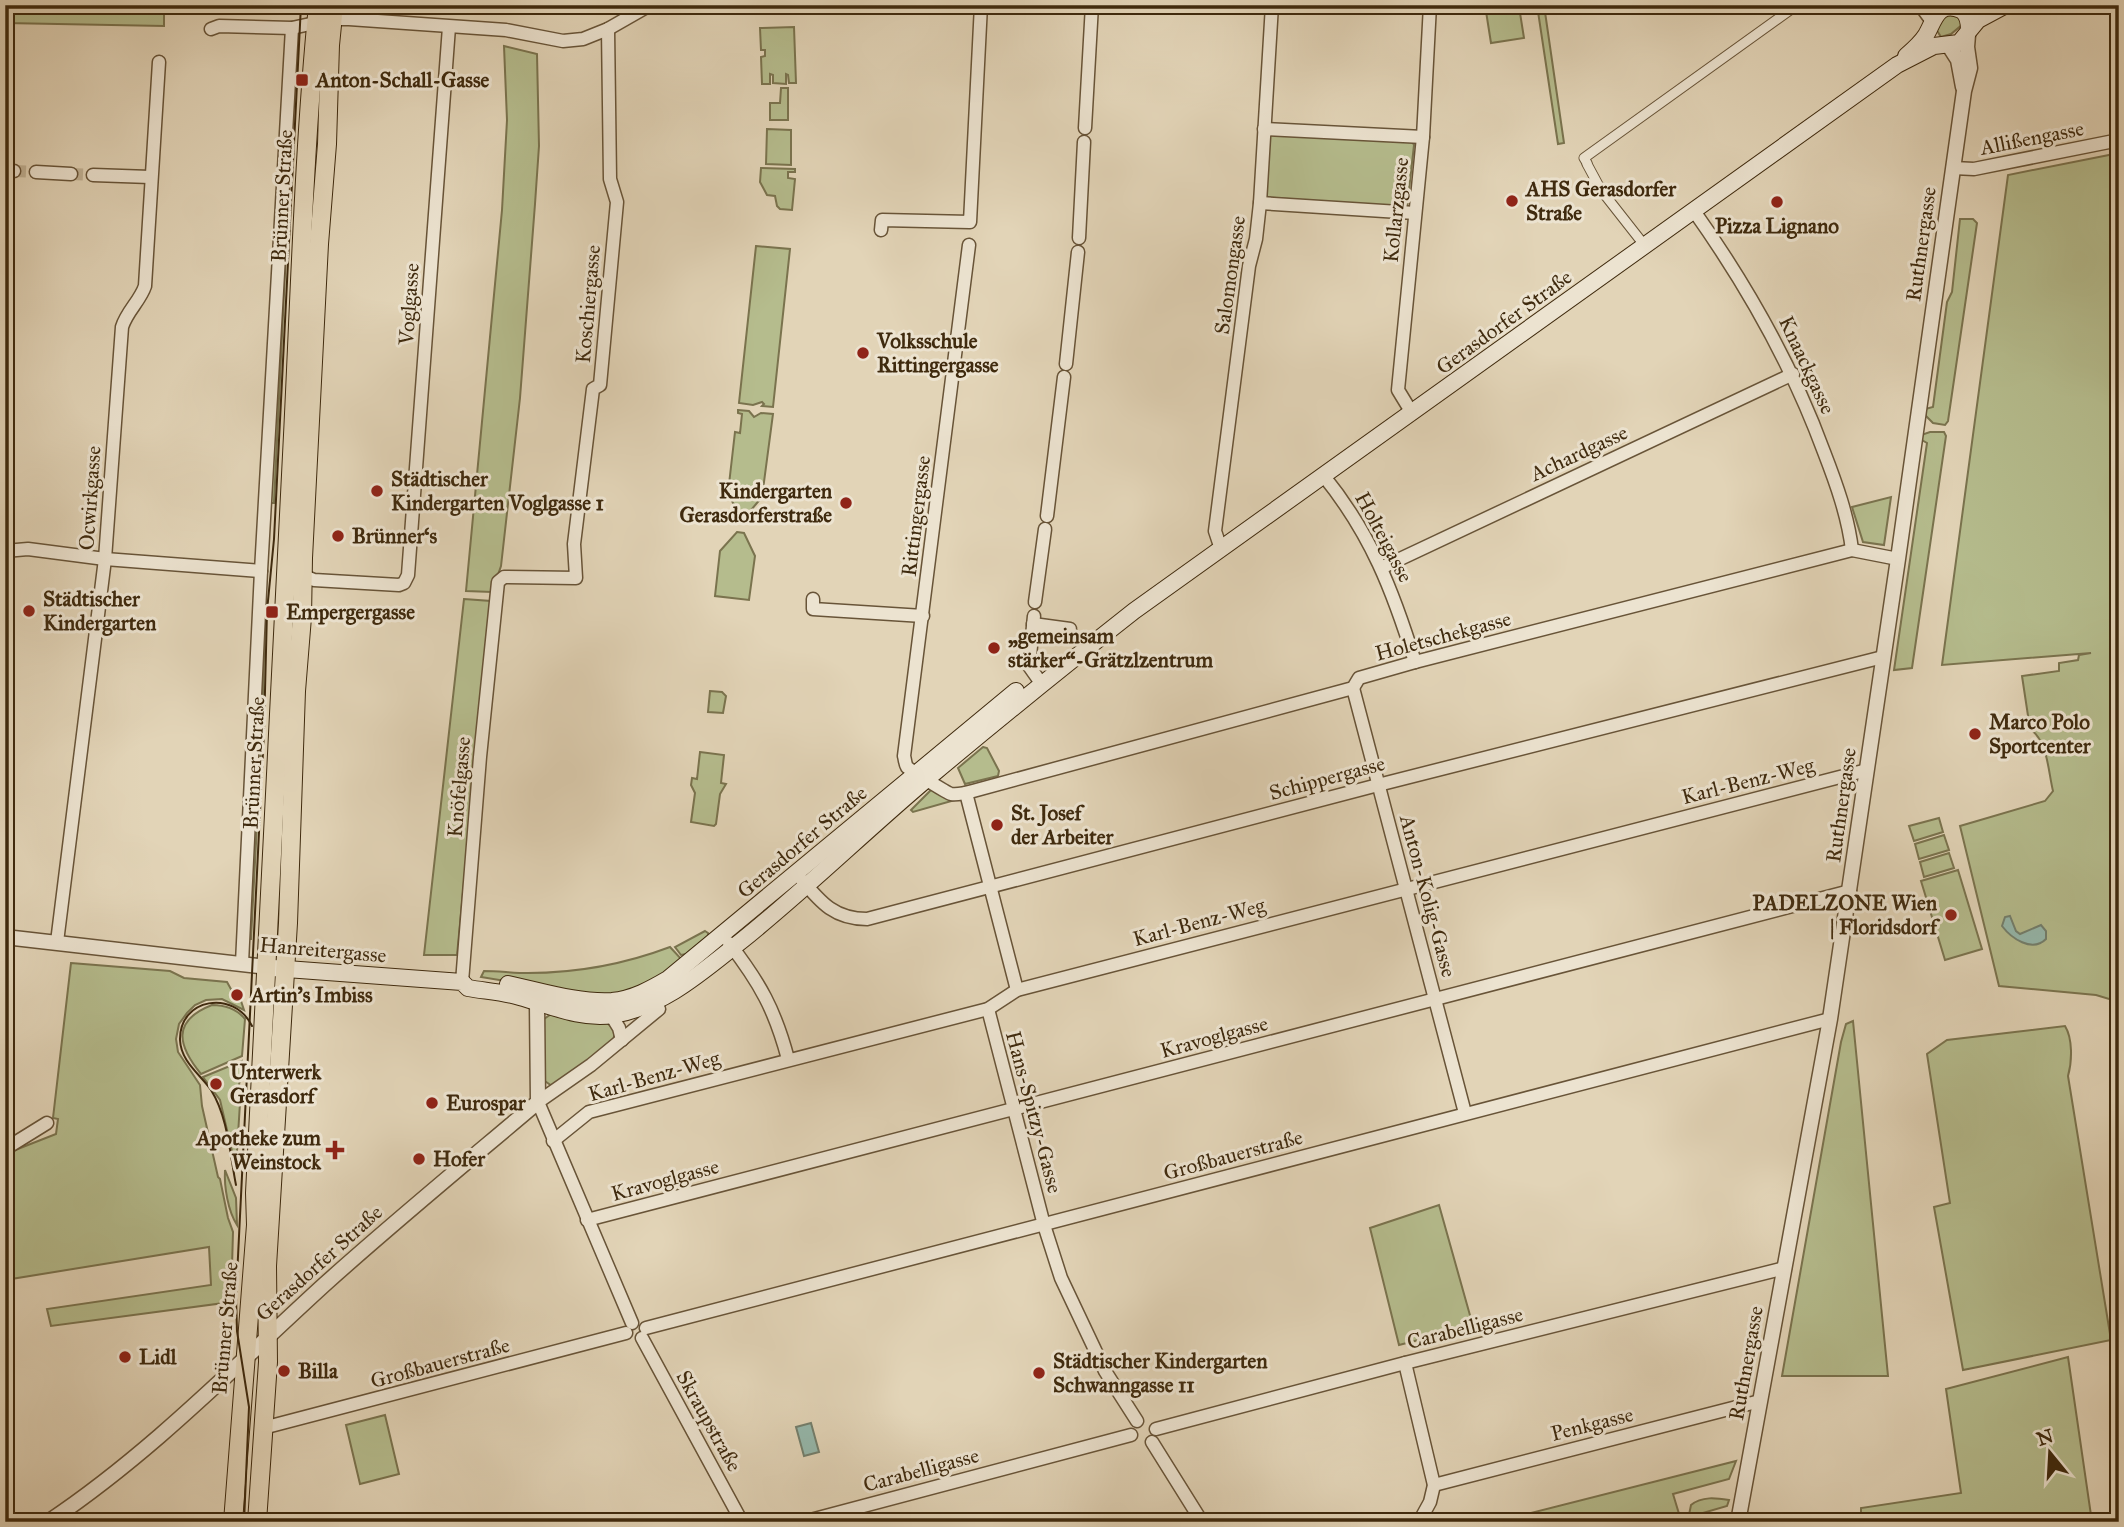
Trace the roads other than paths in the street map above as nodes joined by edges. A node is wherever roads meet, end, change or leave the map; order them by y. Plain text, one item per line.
1 (649, 5) edge
2 (981, 5) edge
3 (1093, 5) edge
4 (1272, 5) edge
5 (1430, 5) edge
6 (1797, 5) edge
7 (1920, 5) edge
8 (1989, 5) edge
9 (2006, 5) edge
10 (1941, 7) edge
11 (325, 13) edge
12 (1965, 13) junction
13 (1931, 22) junction
14 (449, 27) junction
15 (292, 28) junction
16 (211, 29) dead end
17 (608, 29) junction
18 (1969, 32) junction
19 (1946, 45) junction
20 (159, 62) dead end
21 (1897, 65) junction
22 (1964, 92) junction
23 (1085, 128) dead end
24 (1264, 129) junction
25 (1423, 137) junction
26 (2119, 140) edge
27 (1084, 142) dead end
28 (1953, 168) junction
29 (36, 172) tunnel mouth
30 (71, 174) tunnel mouth
31 (93, 175) tunnel mouth
32 (150, 177) junction
33 (1260, 203) junction
34 (1694, 211) junction
35 (1415, 213) junction
36 (881, 230) dead end
37 (1079, 237) dead end
38 (969, 245) dead end
39 (1645, 246) junction
40 (1078, 252) dead end
41 (1793, 374) junction
42 (1412, 413) junction
43 (1323, 475) junction
44 (288, 548) junction
45 (1221, 548) junction
46 (1852, 550) junction
47 (5, 551) edge
48 (105, 559) junction
49 (1898, 559) junction
50 (1383, 567) junction
51 (261, 571) junction
52 (304, 576) junction
53 (496, 596) joint
54 (813, 599) dead end
55 (1035, 602) dead end
56 (923, 616) junction
57 (1070, 629) dead end
58 (1883, 657) junction
59 (1415, 662) junction
60 (1039, 680) junction
61 (1353, 688) junction
62 (1867, 770) junction
63 (922, 776) junction
64 (1378, 785) junction
65 (966, 793) junction
66 (801, 880) junction
67 (990, 887) junction
68 (1406, 888) junction
69 (1850, 891) junction
70 (5, 937) edge
71 (58, 942) junction
72 (728, 942) junction
73 (243, 963) junction
74 (275, 968) junction
75 (462, 982) junction
76 (1017, 990) junction
77 (1435, 999) junction
78 (537, 1004) junction
79 (611, 1008) junction
80 (659, 1009) dead end
81 (988, 1009) junction
82 (1830, 1018) junction
83 (622, 1040) junction
84 (788, 1059) junction
85 (538, 1101) junction
86 (1013, 1109) junction
87 (1465, 1113) junction
88 (47, 1124) dead end
89 (553, 1141) junction
90 (5, 1149) edge
91 (587, 1220) junction
92 (1044, 1225) junction
93 (1784, 1268) junction
94 (629, 1328) junction
95 (644, 1333) junction
96 (267, 1338) junction
97 (244, 1361) junction
98 (1405, 1363) junction
99 (1760, 1401) junction
100 (1137, 1421) junction
101 (263, 1428) junction
102 (1156, 1429) junction
103 (1131, 1435) junction
104 (1152, 1442) junction
105 (1434, 1485) junction
106 (48, 1522) edge
107 (233, 1522) edge
108 (257, 1522) edge
109 (742, 1522) edge
110 (803, 1522) edge
111 (1202, 1522) edge
112 (1419, 1522) edge
113 (1738, 1522) edge

1 - 17 street
2 - 36 street
3 - 23 street
4 - 24 street, Salomongasse
5 - 25 street, Kollarzgasse
6 - 39 street
7 - 13 street
8 - 12 main road
9 - 18 main road, Gerasdorfer Straße
10 - 12 main road, Gerasdorfer Straße
10 - 13 main road, Gerasdorfer Straße
11 - 14 street
11 - 15 street
11 - 44 main road, Brünner Straße
11 - 52 main road, Brünner Straße
12 - 18 main road
13 - 19 main road
13 - 21 main road, Gerasdorfer Straße
14 - 17 street
14 - 52 street, Voglgasse
15 - 16 street
15 - 51 street, Brünner Straße
17 - 53 street, Koschiergasse
18 - 19 main road, Gerasdorfer Straße
18 - 22 street, Ruthnergasse
19 - 21 main road, Gerasdorfer Straße
19 - 22 street, Ruthnergasse
20 - 32 street, Ocwirkgasse
21 - 34 main road, Gerasdorfer Straße
22 - 28 street, Ruthnergasse
24 - 25 street
24 - 33 street, Salomongasse
25 - 35 street, Kollarzgasse
26 - 28 street, Allißengasse
27 - 37 street
28 - 49 street, Ruthnergasse
29 - 30 street
31 - 32 street
32 - 48 street, Ocwirkgasse
33 - 35 street
33 - 45 street, Salomongasse
34 - 39 main road, Gerasdorfer Straße
34 - 41 street, Knaackgasse
35 - 42 street, Kollarzgasse
38 - 56 street, Rittingergasse
39 - 42 main road, Gerasdorfer Straße
40 - 55 street
41 - 46 street, Knaackgasse
41 - 50 street, Achardgasse
42 - 43 main road, Gerasdorfer Straße
43 - 45 main road, Gerasdorfer Straße
43 - 50 street, Holteigasse
44 - 52 street
44 - 74 main road, Brünner Straße
45 - 60 main road, Gerasdorfer Straße
46 - 49 street, Holetschekgasse
46 - 59 street, Holetschekgasse
47 - 48 street
48 - 51 street
48 - 71 street, Ocwirkgasse
49 - 58 street, Ruthnergasse
50 - 59 street, Holteigasse
51 - 73 street, Brünner Straße
52 - 74 main road, Brünner Straße
53 - 75 street, Knöfelgasse
54 - 56 street
56 - 63 street, Rittingergasse
57 - 60 street
58 - 62 street, Ruthnergasse
58 - 64 street, Schippergasse
59 - 61 street, Holetschekgasse
60 - 63 main road, Gerasdorfer Straße
61 - 64 street, Anton-Kolig-Gasse
61 - 65 street, Holetschekgasse
62 - 68 street, Karl-Benz-Weg
62 - 69 street, Ruthnergasse
63 - 65 street
63 - 66 main road, Gerasdorfer Straße
64 - 67 street, Schippergasse
64 - 68 street, Anton-Kolig-Gasse
65 - 67 street
66 - 67 street, Schippergasse
66 - 72 main road, Gerasdorfer Straße
67 - 76 street
68 - 76 street, Karl-Benz-Weg
68 - 77 street, Anton-Kolig-Gasse
69 - 77 street, Kravoglgasse
69 - 82 street, Ruthnergasse
70 - 71 street, Hanreitergasse
71 - 73 street, Hanreitergasse
72 - 79 main road, Gerasdorfer Straße
72 - 84 street
73 - 74 street, Hanreitergasse
74 - 75 main road, Hanreitergasse
74 - 96 main road, Brünner Straße
74 - 97 main road, Brünner Straße
75 - 78 main road, Hanreitergasse
75 - 79 main road, Gerasdorfer Straße
76 - 81 street, Karl-Benz-Weg
77 - 86 street, Kravoglgasse
77 - 87 street, Anton-Kolig-Gasse
78 - 79 main road, Gerasdorfer Straße
78 - 85 street
79 - 83 street
80 - 83 street, Gerasdorfer Straße
81 - 84 street, Karl-Benz-Weg
81 - 86 street, Hans-Spitzy-Gasse
82 - 87 street, Großbauerstraße
82 - 93 street, Ruthnergasse
83 - 85 street, Gerasdorfer Straße
84 - 89 street, Karl-Benz-Weg
85 - 89 street
85 - 96 street, Gerasdorfer Straße
86 - 91 street, Kravoglgasse
86 - 92 street, Hans-Spitzy-Gasse
87 - 92 street, Großbauerstraße
88 - 90 street
89 - 91 street
91 - 94 street
92 - 95 street, Großbauerstraße
92 - 100 street, Hans-Spitzy-Gasse
93 - 98 street, Carabelligasse
93 - 99 street, Ruthnergasse
94 - 95 street
94 - 101 street, Großbauerstraße
95 - 109 street, Skraupstraße
96 - 97 street, Gerasdorfer Straße
96 - 101 main road, Brünner Straße
97 - 106 street, Gerasdorfer Straße
97 - 107 main road, Brünner Straße
98 - 102 street, Carabelligasse
98 - 105 street
99 - 105 street, Penkgasse
99 - 113 street, Ruthnergasse
100 - 102 street
100 - 103 street
101 - 108 main road, Brünner Straße
102 - 104 street
103 - 104 street
103 - 110 street, Carabelligasse
104 - 111 street
105 - 112 street

